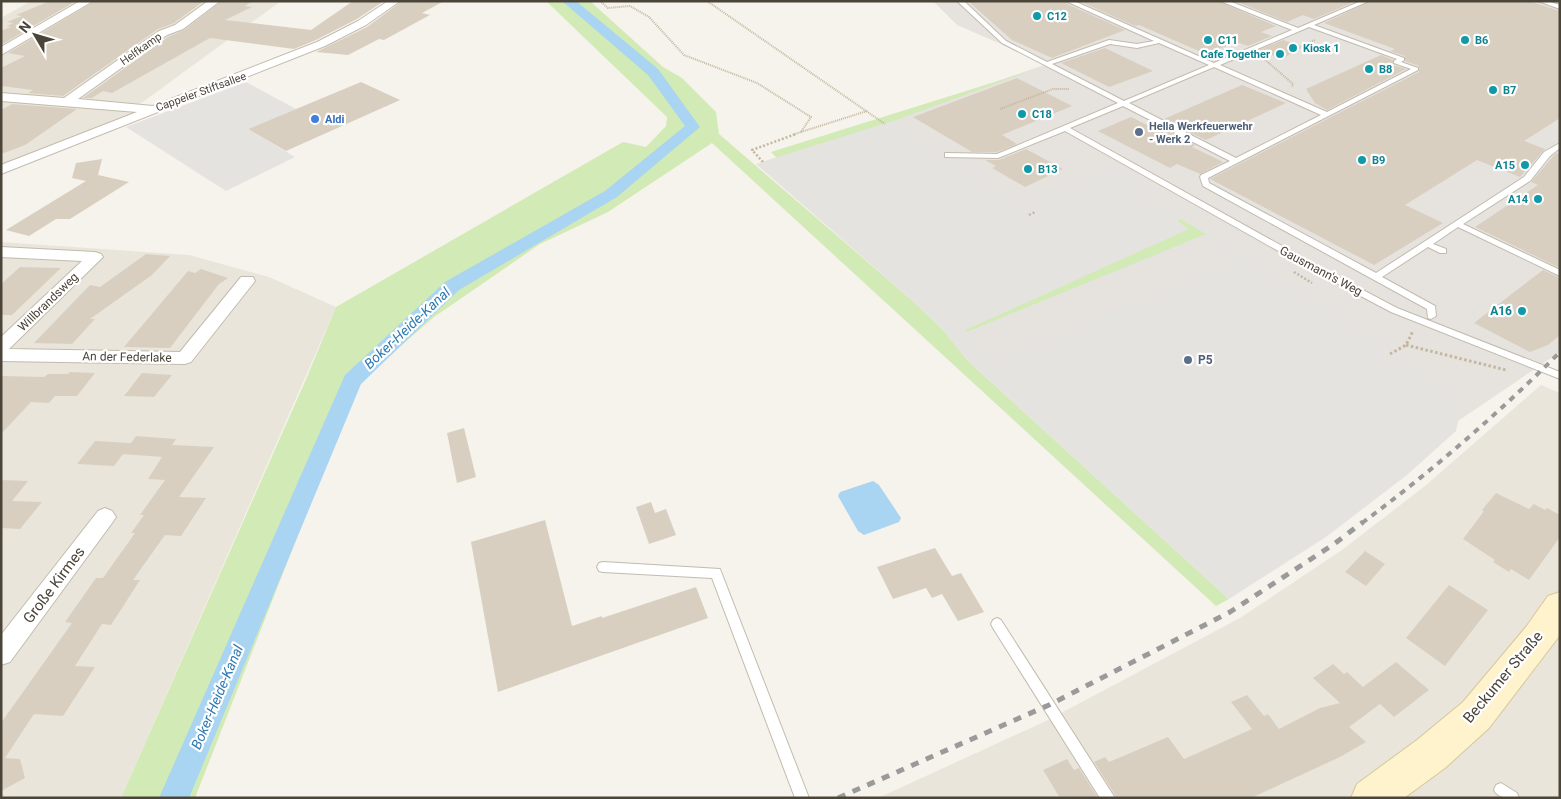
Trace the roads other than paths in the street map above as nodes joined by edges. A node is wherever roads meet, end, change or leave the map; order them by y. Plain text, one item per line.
1 (88, 1) edge
2 (215, 1) edge
3 (395, 1) edge
4 (960, 1) edge
5 (1223, 1) edge
6 (1366, 1) edge
7 (1543, 1) edge
8 (1071, 2) edge
9 (1560, 7) edge
10 (1309, 25) junction
11 (1298, 30) junction
12 (1158, 41) junction
13 (1, 52) edge
14 (1047, 64) junction
15 (1214, 66) junction
16 (1272, 90) junction
17 (1264, 94) dead end
18 (1, 97) edge
19 (68, 102) junction
20 (1124, 104) junction
21 (153, 109) junction
22 (1328, 115) junction
23 (1198, 124) dead end
24 (1065, 128) junction
25 (1179, 132) junction
26 (1560, 145) edge
27 (948, 155) dead end
28 (1236, 161) junction
29 (1, 170) edge
30 (1457, 224) junction
31 (1427, 244) junction
32 (1443, 250) dead end
33 (1, 252) edge
34 (1560, 273) edge
35 (1376, 277) junction
36 (246, 281) dead end
37 (1427, 319) junction
38 (1, 347) edge
39 (1, 355) edge
40 (1560, 376) edge
41 (105, 517) dead end
42 (603, 567) dead end
43 (1560, 607) edge
44 (997, 624) dead end
45 (2, 653) edge
46 (802, 798) edge
47 (1108, 798) edge
48 (1371, 798) edge

1 - 13 street
2 - 19 street, Helfkamp
3 - 21 street, Cappeler Stiftsallee
4 - 14 lane
5 - 11 lane
6 - 10 lane
7 - 9 lane
8 - 12 lane
10 - 11 lane
10 - 22 lane
11 - 15 lane
12 - 14 lane
12 - 15 lane
14 - 20 lane
15 - 16 lane
15 - 20 lane
16 - 17 lane
16 - 22 lane
18 - 19 street
19 - 21 street
20 - 24 lane
20 - 25 lane
21 - 29 street, Cappeler Stiftsallee
22 - 28 lane
23 - 25 lane
24 - 27 lane
24 - 37 lane, Gausmann's Weg
25 - 28 lane
26 - 30 lane
28 - 35 lane
30 - 31 lane
30 - 34 lane
31 - 32 lane
31 - 35 lane
33 - 38 street, Willbrandsweg
35 - 37 lane
36 - 39 street, An der Federlake
37 - 40 lane, Gausmann's Weg
41 - 45 street, Große Kirmes
42 - 46 lane
43 - 48 main road, Beckumer Straße
44 - 47 lane

